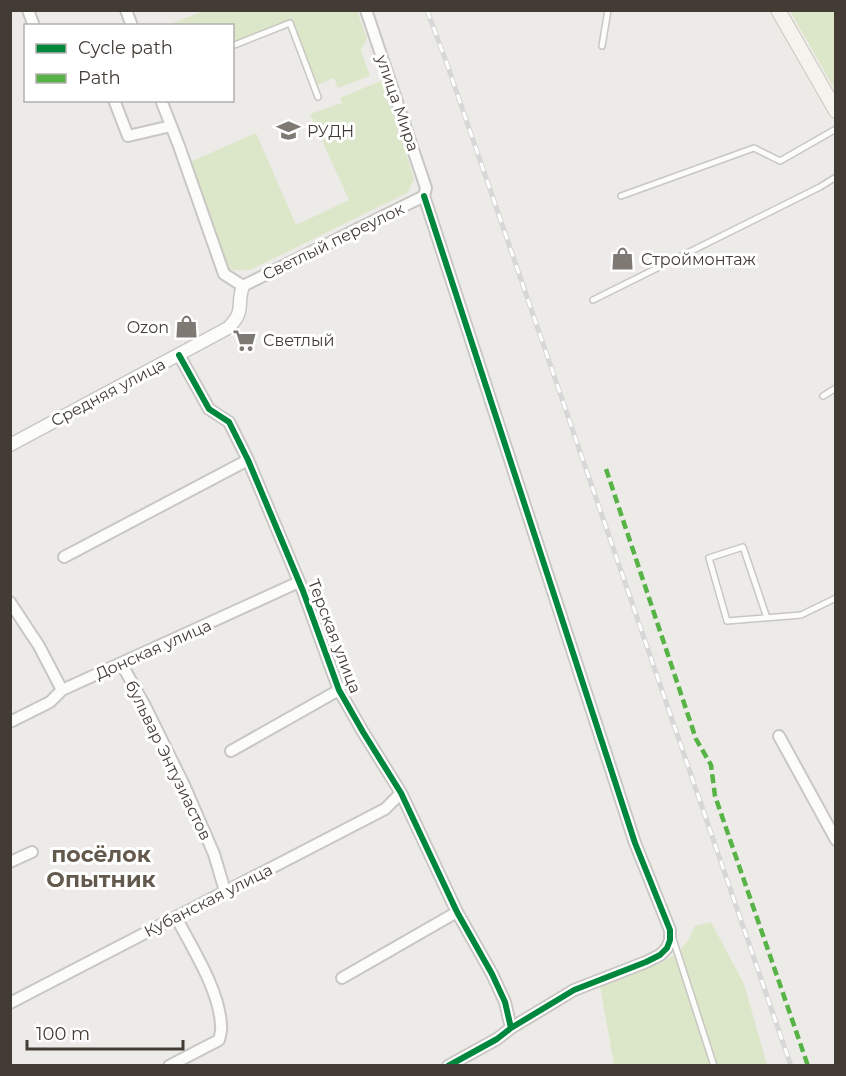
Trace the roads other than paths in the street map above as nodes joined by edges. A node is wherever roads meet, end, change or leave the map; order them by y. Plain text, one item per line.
1 (366, 10) edge
2 (608, 10) edge
3 (778, 10) edge
4 (234, 45) edge
5 (602, 46) dead end
6 (318, 97) dead end
7 (115, 102) edge
8 (162, 102) edge
9 (836, 111) edge
10 (171, 126) junction
11 (836, 129) edge
12 (836, 177) edge
13 (424, 196) junction
14 (621, 196) dead end
15 (243, 286) junction
16 (593, 300) dead end
17 (179, 355) junction
18 (836, 388) edge
19 (823, 396) dead end
20 (10, 445) edge
21 (248, 460) junction
22 (64, 557) dead end
23 (299, 582) junction
24 (836, 598) edge
25 (10, 602) edge
26 (767, 618) junction
27 (121, 663) junction
28 (62, 690) junction
29 (339, 690) junction
30 (10, 722) edge
31 (779, 736) dead end
32 (231, 751) dead end
33 (401, 793) junction
34 (836, 840) edge
35 (32, 852) dead end
36 (10, 862) edge
37 (225, 891) junction
38 (457, 912) junction
39 (176, 917) junction
40 (670, 930) junction
41 (342, 978) dead end
42 (10, 1003) edge
43 (511, 1028) junction
44 (169, 1065) edge
45 (448, 1065) edge
46 (714, 1065) edge

1 - 13 street, улица Мира
2 - 5 lane
3 - 9 main road
4 - 6 lane
7 - 10 street
8 - 10 street
10 - 15 street
11 - 14 lane
12 - 16 lane
13 - 15 street, Светлый переулок
13 - 40 street, улица Мира
15 - 17 street, Средняя улица
17 - 20 street, Средняя улица
17 - 21 street, Терская улица
18 - 19 lane
21 - 22 street
21 - 23 street, Терская улица
23 - 27 street, Донская улица
23 - 29 street, Терская улица
24 - 26 lane
25 - 28 street
26 - 26 lane
27 - 28 street, Донская улица
27 - 37 street, бульвар Энтузиастов
28 - 30 street, Донская улица
29 - 32 street
29 - 33 street, Терская улица
31 - 34 street
33 - 37 street, Кубанская улица
33 - 38 street, Терская улица
35 - 36 street
37 - 39 street, Кубанская улица
38 - 41 street
38 - 43 street, Терская улица
39 - 42 street, Кубанская улица
39 - 44 street
40 - 43 street
40 - 46 lane
43 - 45 street

